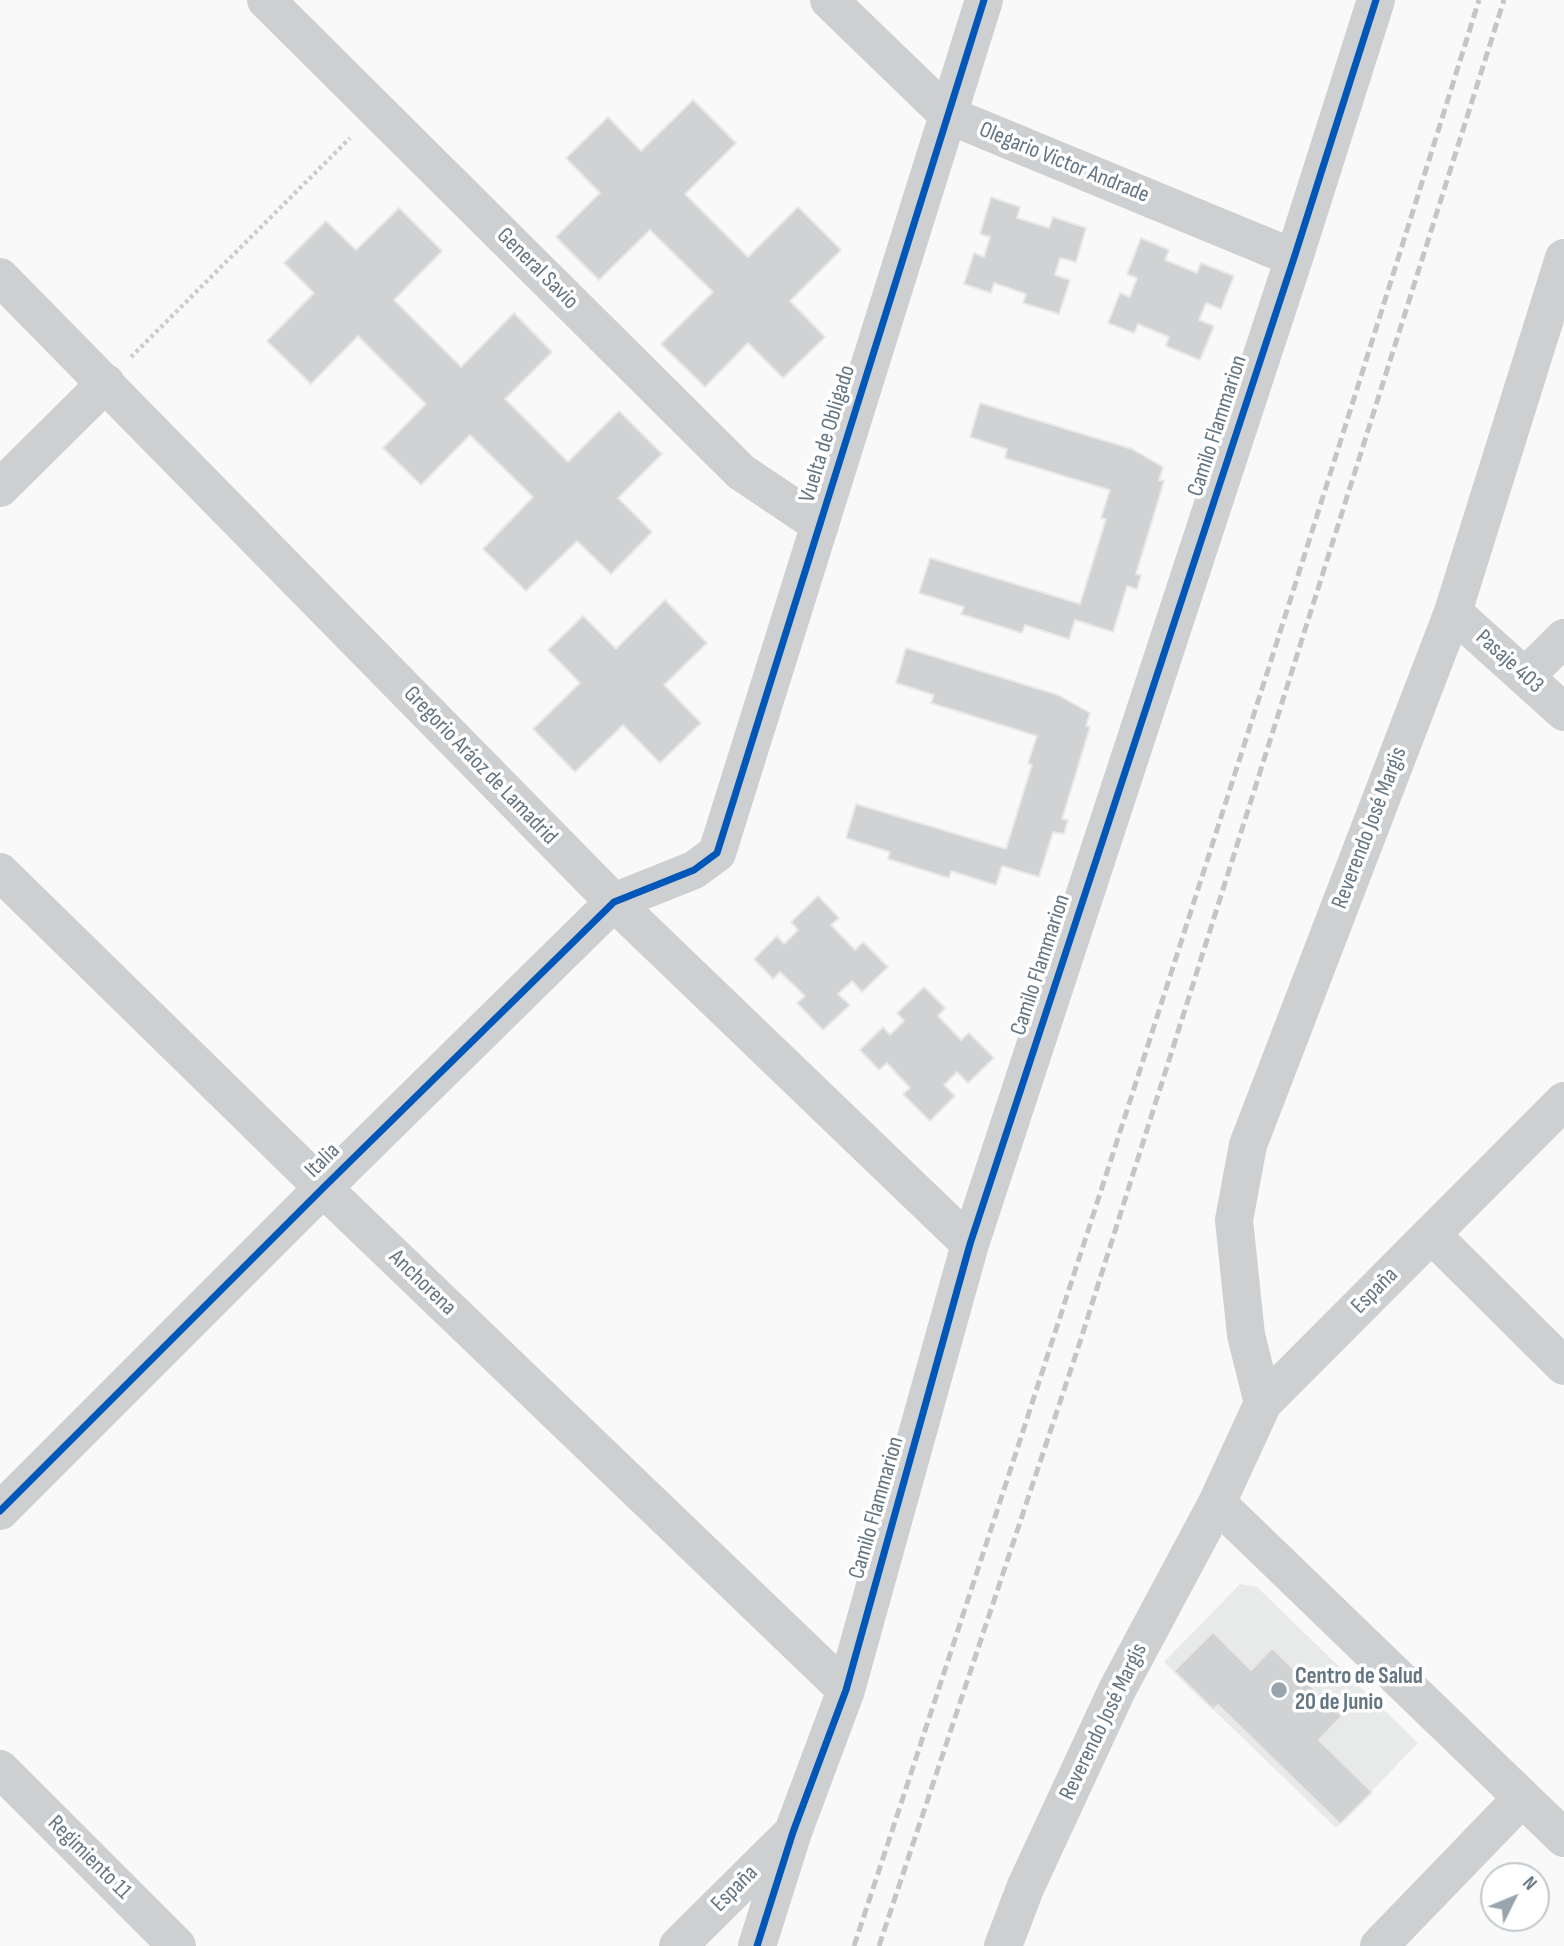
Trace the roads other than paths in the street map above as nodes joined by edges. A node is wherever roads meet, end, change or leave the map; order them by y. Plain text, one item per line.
1 (266, 0) edge
2 (829, 0) edge
3 (984, 0) edge
4 (1376, 0) edge
5 (948, 115) junction
6 (1564, 257) edge
7 (1294, 258) junction
8 (0, 277) edge
9 (106, 383) junction
10 (0, 488) edge
11 (820, 525) junction
12 (1453, 612) junction
13 (1564, 638) edge
14 (1526, 676) junction
15 (1564, 712) edge
16 (694, 870) joint
17 (0, 872) edge
18 (614, 902) junction
19 (1564, 1101) edge
20 (323, 1188) junction
21 (1431, 1234) junction
22 (970, 1244) junction
23 (1564, 1366) edge
24 (1263, 1404) junction
25 (1217, 1503) junction
26 (0, 1511) edge
27 (846, 1690) junction
28 (0, 1769) edge
29 (1522, 1798) junction
30 (793, 1832) junction
31 (1564, 1838) edge
32 (177, 1946) edge
33 (678, 1946) edge
34 (757, 1946) edge
35 (1003, 1946) edge
36 (1379, 1946) edge

1 - 11 street, General Savio
2 - 5 street, Olegario Victor Andrade
3 - 5 street, Vuelta de Obligado
4 - 7 street, Camilo Flammarion
5 - 7 street, Olegario Victor Andrade
5 - 11 street, Vuelta de Obligado
6 - 12 street, Reverendo José Margis
7 - 22 street, Camilo Flammarion
8 - 9 street, Gregorio Aráoz de Lamadrid
9 - 10 street
9 - 18 street, Gregorio Aráoz de Lamadrid
11 - 16 street, Vuelta de Obligado
12 - 14 street, Pasaje 403
12 - 24 street, Reverendo José Margis
13 - 14 street
14 - 15 street, Pasaje 403
16 - 18 street, Italia
17 - 20 street, Anchorena
18 - 20 street, Italia
18 - 22 street, Gregorio Aráoz de Lamadrid
19 - 21 street, España
20 - 26 street, Italia
20 - 27 street, Anchorena
21 - 23 street
21 - 24 street, España
22 - 27 street, Camilo Flammarion
24 - 25 street, España
25 - 29 street
25 - 35 street, Reverendo José Margis
27 - 30 street, Camilo Flammarion
28 - 32 street, Regimiento 11
29 - 31 street
29 - 36 street
30 - 33 street, España
30 - 34 street, Camilo Flammarion

